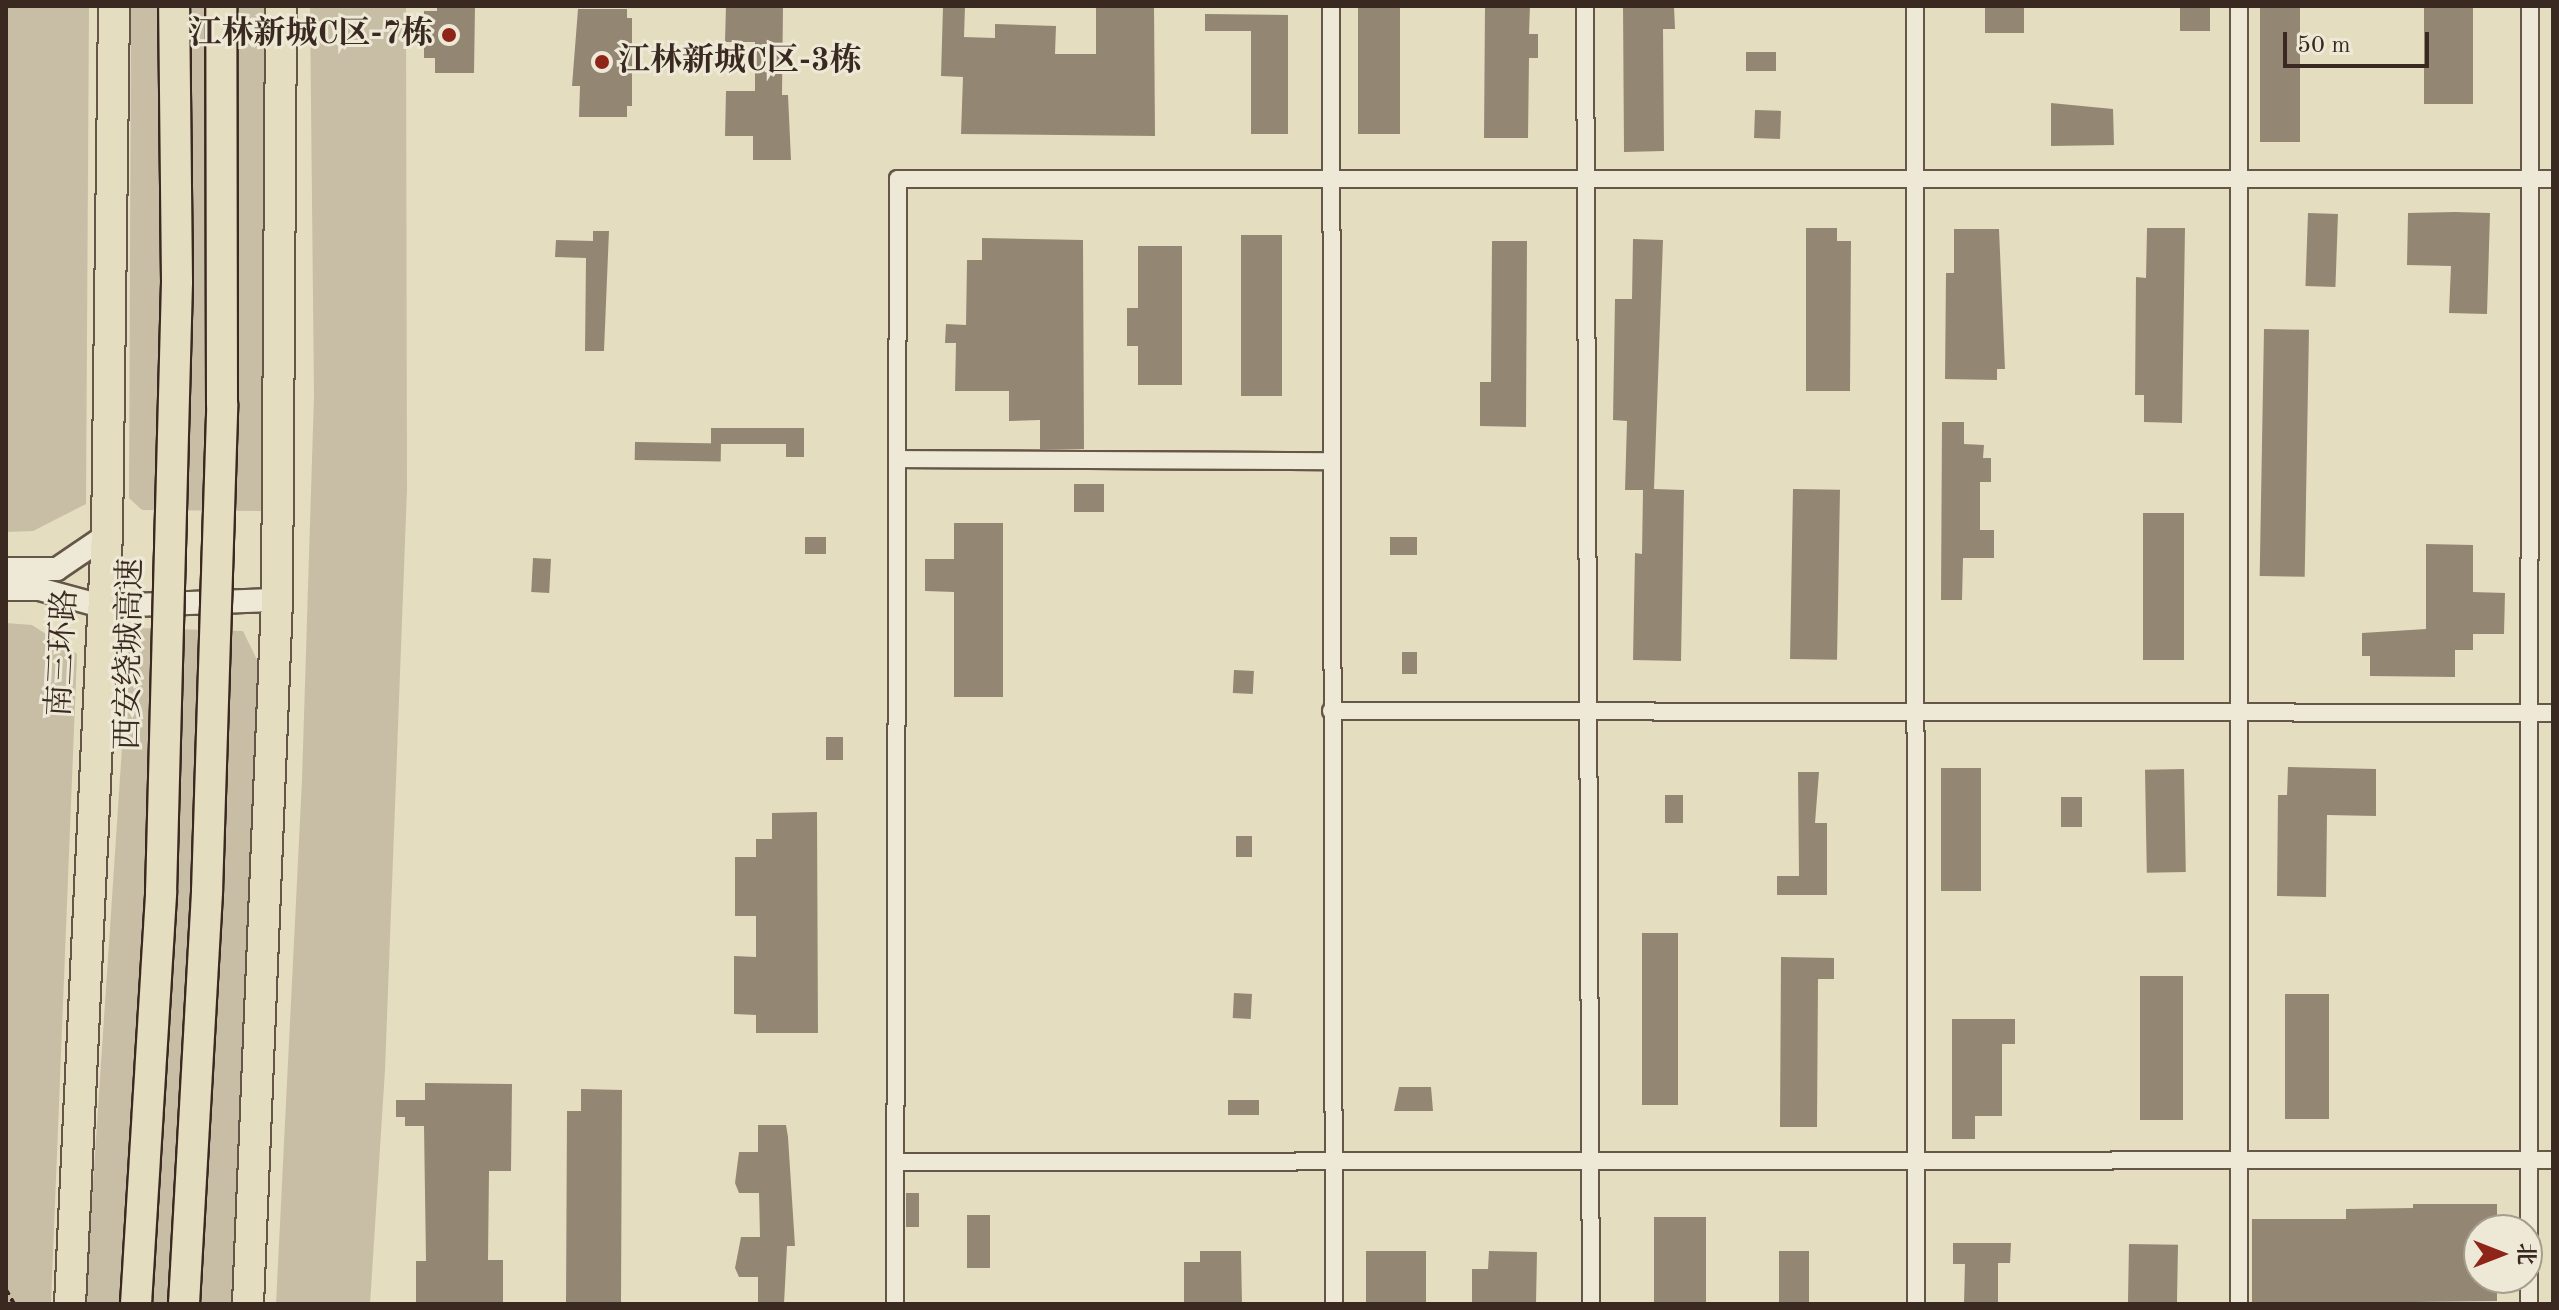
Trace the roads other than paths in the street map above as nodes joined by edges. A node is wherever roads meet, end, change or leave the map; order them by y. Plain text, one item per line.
1 (114, 6) edge
2 (174, 6) edge
3 (221, 6) edge
4 (281, 6) edge
5 (1331, 6) edge
6 (1585, 6) edge
7 (1915, 6) edge
8 (2239, 6) edge
9 (2530, 6) edge
10 (1330, 177) junction
11 (1584, 178) junction
12 (1914, 178) junction
13 (2237, 179) junction
14 (2529, 179) junction
15 (2553, 179) edge
16 (897, 459) junction
17 (1330, 461) junction
18 (107, 535) junction
19 (6, 569) edge
20 (6, 589) edge
21 (277, 600) junction
22 (101, 606) junction
23 (1331, 711) junction
24 (2530, 713) junction
25 (2553, 713) edge
26 (1588, 714) junction
27 (1915, 714) junction
28 (2239, 714) junction
29 (2240, 1159) junction
30 (2530, 1160) junction
31 (2553, 1160) edge
32 (895, 1162) junction
33 (1335, 1162) junction
34 (1589, 1163) junction
35 (1917, 1163) junction
36 (70, 1304) edge
37 (136, 1304) edge
38 (184, 1304) edge
39 (248, 1304) edge
40 (895, 1304) edge
41 (1334, 1304) edge
42 (1591, 1304) edge
43 (1916, 1304) edge
44 (2239, 1304) edge
45 (2529, 1304) edge

1 - 18 highway, 南三环路
2 - 37 highway, 西安绕城高速, bridge
3 - 38 highway, bridge
4 - 21 highway
5 - 10 street
6 - 11 street
7 - 12 street
8 - 13 street
9 - 14 street
10 - 11 street
10 - 16 street
10 - 17 street
11 - 12 street
11 - 26 street
12 - 13 street
12 - 27 street
13 - 14 street
13 - 28 street
14 - 15 street
14 - 24 street
16 - 17 street
16 - 32 street
17 - 23 street
18 - 19 street
18 - 22 highway, 南三环路
20 - 22 street
21 - 22 street
21 - 39 highway
22 - 36 highway, 南三环路
23 - 26 street
23 - 33 street
24 - 25 street
24 - 28 street
24 - 30 street
26 - 27 street
26 - 34 street
27 - 28 street
27 - 35 street
28 - 29 street
29 - 30 street
29 - 35 street
29 - 44 street
30 - 31 street
30 - 45 street
32 - 33 street
32 - 40 street
33 - 34 street
33 - 41 street
34 - 35 street
34 - 42 street
35 - 43 street

